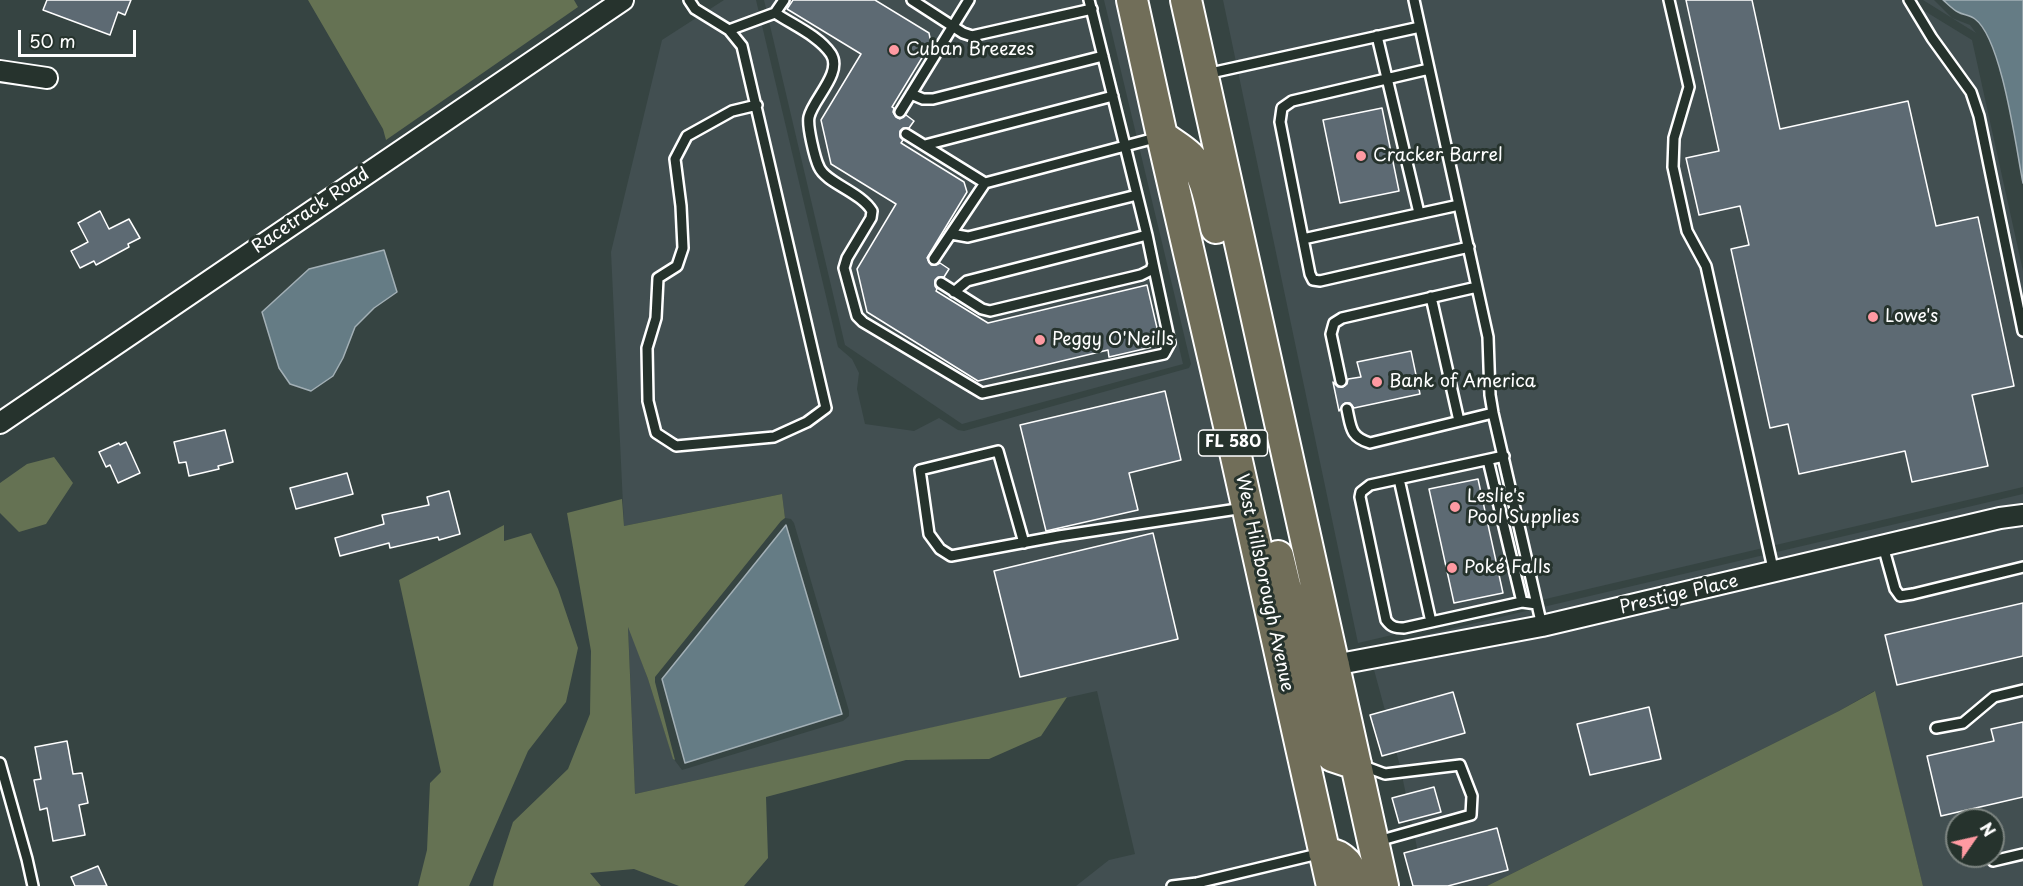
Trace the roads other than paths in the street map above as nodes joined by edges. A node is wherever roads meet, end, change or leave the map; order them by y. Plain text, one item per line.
1 (623, 0) edge
2 (689, 0) edge
3 (784, 0) edge
4 (912, 0) edge
5 (969, 0) edge
6 (1132, 0) edge
7 (1414, 0) edge
8 (1669, 0) edge
9 (1909, 0) edge
10 (1186, 2) edge
11 (1090, 4) edge
12 (775, 14) junction
13 (953, 25) junction
14 (1420, 27) junction
15 (729, 30) junction
16 (1377, 36) junction
17 (1103, 56) junction
18 (1429, 69) junction
19 (0, 71) edge
20 (1203, 75) junction
21 (47, 78) dead end
22 (1388, 78) junction
23 (911, 94) junction
24 (1113, 96) junction
25 (757, 105) junction
26 (900, 112) dead end
27 (906, 134) dead end
28 (1162, 136) junction
29 (925, 145) junction
30 (1126, 146) junction
31 (985, 183) junction
32 (1137, 195) junction
33 (1459, 205) junction
34 (1419, 213) junction
35 (951, 234) junction
36 (1147, 235) junction
37 (1303, 239) junction
38 (1468, 247) junction
39 (934, 259) dead end
40 (1154, 264) junction
41 (940, 283) dead end
42 (1477, 287) junction
43 (954, 292) junction
44 (1431, 297) junction
45 (2023, 331) edge
46 (1216, 370) junction
47 (1268, 371) junction
48 (1341, 381) dead end
49 (1347, 409) dead end
50 (1493, 413) junction
51 (1459, 421) junction
52 (0, 423) edge
53 (1504, 456) junction
54 (1488, 460) junction
55 (1399, 479) junction
56 (1247, 507) junction
57 (2023, 515) edge
58 (1024, 543) junction
59 (1883, 546) junction
60 (2023, 567) edge
61 (1774, 573) junction
62 (1522, 602) junction
63 (1537, 604) junction
64 (1431, 622) junction
65 (1542, 626) junction
66 (1275, 635) junction
67 (1334, 665) junction
68 (2023, 690) edge
69 (1936, 728) dead end
70 (0, 763) edge
71 (1356, 764) junction
72 (1373, 843) junction
73 (1324, 852) junction
74 (2023, 854) edge
75 (2005, 858) edge
76 (33, 886) edge
77 (1172, 886) edge
78 (1332, 886) edge
79 (1357, 886) edge
80 (1383, 886) edge

1 - 52 street, Racetrack Road
2 - 15 lane
3 - 12 lane
4 - 13 lane
5 - 13 lane
6 - 28 main road, West Hillsborough Avenue / FL 580
7 - 14 lane
8 - 61 lane
9 - 45 lane
10 - 20 main road, FL 580
11 - 13 lane
11 - 17 lane
12 - 15 lane
12 - 40 lane
13 - 23 lane
14 - 16 lane
14 - 18 lane
15 - 25 lane
16 - 20 lane
16 - 22 lane
17 - 23 lane
17 - 24 lane
18 - 22 lane
18 - 33 lane
19 - 21 street
20 - 47 main road, FL 580
22 - 34 lane
22 - 37 lane
23 - 26 lane
24 - 29 lane
24 - 30 lane
25 - 25 lane
27 - 29 lane
28 - 30 lane
28 - 46 main road, West Hillsborough Avenue / FL 580
28 - 47 main road
29 - 31 lane
30 - 31 lane
30 - 32 lane
31 - 35 lane
32 - 35 lane
32 - 36 lane
33 - 34 lane
33 - 38 lane
34 - 37 lane
35 - 39 lane
36 - 40 lane
36 - 43 lane
37 - 38 lane
38 - 42 lane
40 - 43 lane
41 - 43 lane
42 - 44 lane
42 - 50 lane
44 - 48 lane
44 - 51 lane
46 - 56 main road, West Hillsborough Avenue / FL 580
46 - 67 main road
47 - 67 main road, FL 580
49 - 51 lane
50 - 51 lane
50 - 53 lane
53 - 54 lane
53 - 63 lane
54 - 55 lane
54 - 62 lane
55 - 64 lane
55 - 64 lane
56 - 58 lane
56 - 66 main road, West Hillsborough Avenue / FL 580
57 - 59 street, Prestige Place
58 - 58 lane
59 - 60 lane
59 - 61 street, Prestige Place
61 - 65 street, Prestige Place
62 - 63 lane
62 - 64 lane
63 - 65 lane
65 - 67 street, Prestige Place
66 - 71 main road
66 - 73 main road, West Hillsborough Avenue / FL 580
67 - 71 main road, FL 580
68 - 69 lane
70 - 76 lane
71 - 72 main road, FL 580
71 - 72 lane
72 - 80 main road, FL 580
73 - 77 lane
73 - 78 main road, West Hillsborough Avenue / FL 580
73 - 79 main road
74 - 75 lane

